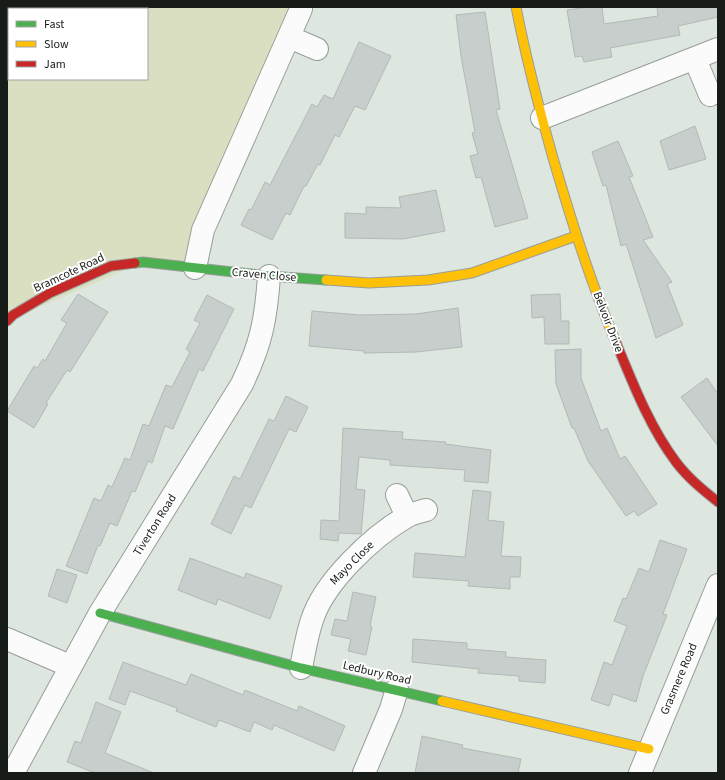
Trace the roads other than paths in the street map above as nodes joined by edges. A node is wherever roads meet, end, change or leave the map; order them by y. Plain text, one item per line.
1 (516, 7) edge
2 (301, 9) dead end
3 (289, 37) junction
4 (317, 49) dead end
5 (718, 49) edge
6 (695, 59) junction
7 (710, 95) dead end
8 (542, 118) junction
9 (576, 236) junction
10 (195, 268) junction
11 (269, 276) junction
12 (7, 321) edge
13 (397, 495) dead end
14 (718, 502) edge
15 (718, 585) edge
16 (100, 614) junction
17 (7, 639) edge
18 (70, 666) junction
19 (301, 668) junction
20 (398, 689) junction
21 (649, 749) junction
22 (19, 771) edge
23 (364, 773) edge
24 (640, 773) edge

1 - 8 street, Belvoir Drive
2 - 3 street
3 - 4 street
3 - 10 street
5 - 6 street
6 - 7 street
6 - 8 street
8 - 9 street, Belvoir Drive
9 - 11 street, Craven Close
9 - 14 street, Belvoir Drive
10 - 11 street, Craven Close
10 - 12 street, Bramcote Road
11 - 16 street, Tiverton Road
13 - 19 street, Mayo Close
15 - 21 street, Grasmere Road
16 - 18 street, Tiverton Road
16 - 19 street, Ledbury Road
17 - 18 street
18 - 22 street, Tiverton Road
19 - 20 street, Ledbury Road
20 - 21 street, Ledbury Road
20 - 23 street
21 - 24 street, Grasmere Road

